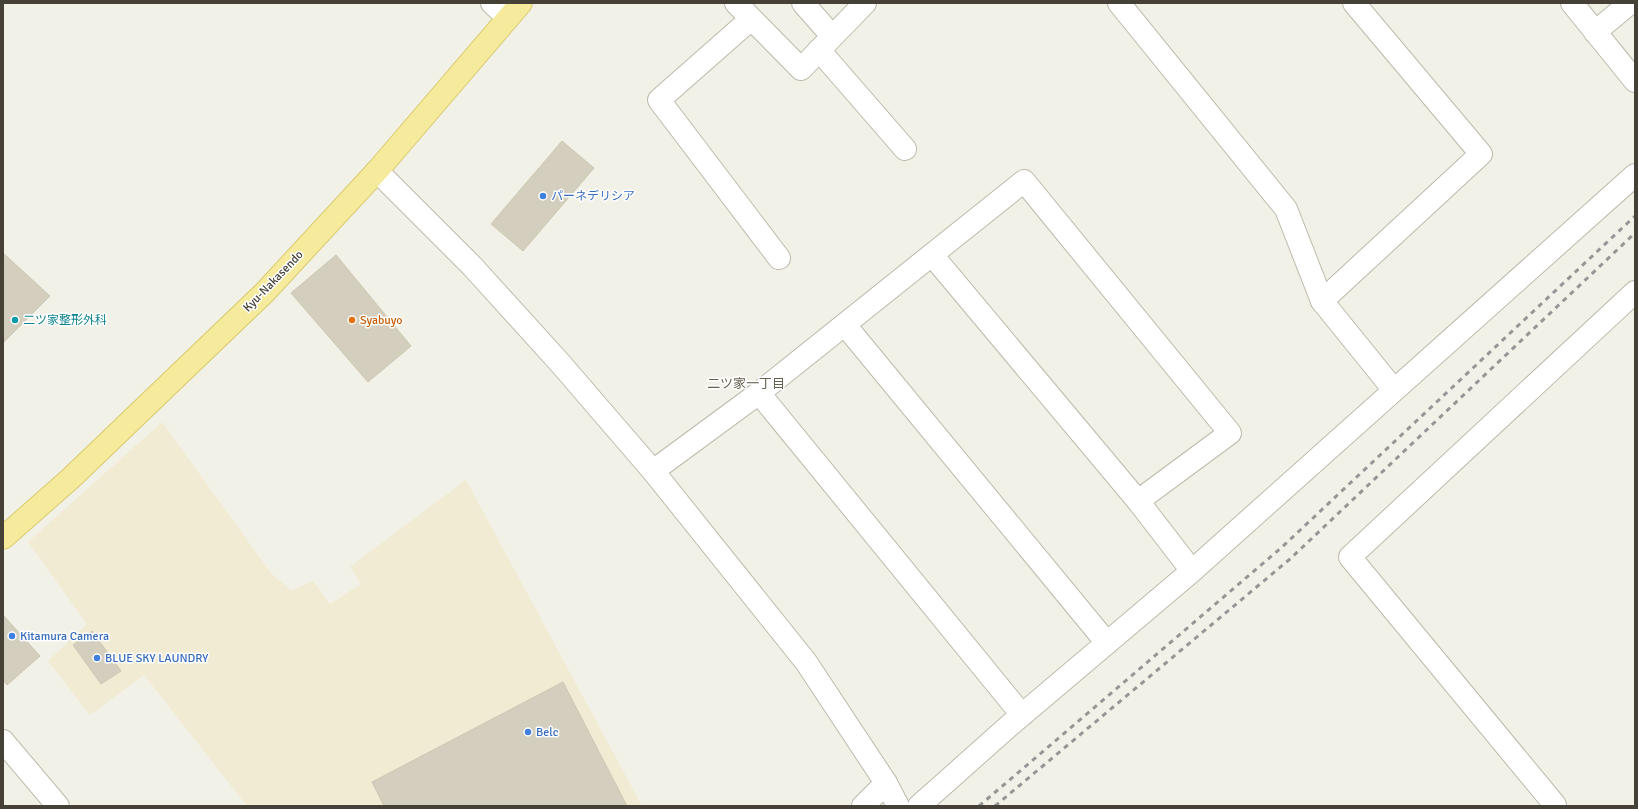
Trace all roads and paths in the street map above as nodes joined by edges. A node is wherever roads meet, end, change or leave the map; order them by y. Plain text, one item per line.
1 (492, 3) edge
2 (736, 3) edge
3 (803, 3) edge
4 (865, 3) edge
5 (1119, 3) edge
6 (1354, 3) edge
7 (1572, 3) edge
8 (1630, 3) edge
9 (515, 11) edge
10 (751, 19) junction
11 (1596, 32) junction
12 (826, 43) junction
13 (1635, 81) edge
14 (905, 149) dead end
15 (377, 171) junction
16 (1635, 174) edge
17 (932, 255) junction
18 (779, 258) dead end
19 (1635, 292) edge
20 (1322, 301) junction
21 (845, 325) junction
22 (1394, 390) junction
23 (759, 393) junction
24 (654, 470) junction
25 (1138, 501) junction
26 (3, 538) edge
27 (1192, 570) junction
28 (1107, 643) junction
29 (1022, 715) junction
30 (3, 741) edge
31 (886, 783) junction
32 (1555, 805) edge
33 (58, 806) edge
34 (863, 806) edge
35 (898, 806) edge
36 (919, 806) edge

1 - 9 street
2 - 10 street
3 - 12 street
4 - 12 street
5 - 20 street
6 - 20 street
7 - 11 street
8 - 11 street
9 - 15 main road, Kyu-Nakasendo
10 - 12 street
10 - 18 street
11 - 13 street
12 - 14 street
15 - 24 street
15 - 26 main road, Kyu-Nakasendo
16 - 22 street
17 - 21 street
17 - 25 street
17 - 25 street
19 - 32 street
20 - 22 street
21 - 23 street
21 - 28 street
22 - 27 street
23 - 24 street
23 - 29 street
24 - 31 street
25 - 27 street
27 - 28 street
28 - 29 street
29 - 36 street
30 - 33 street
31 - 34 street
31 - 35 street

